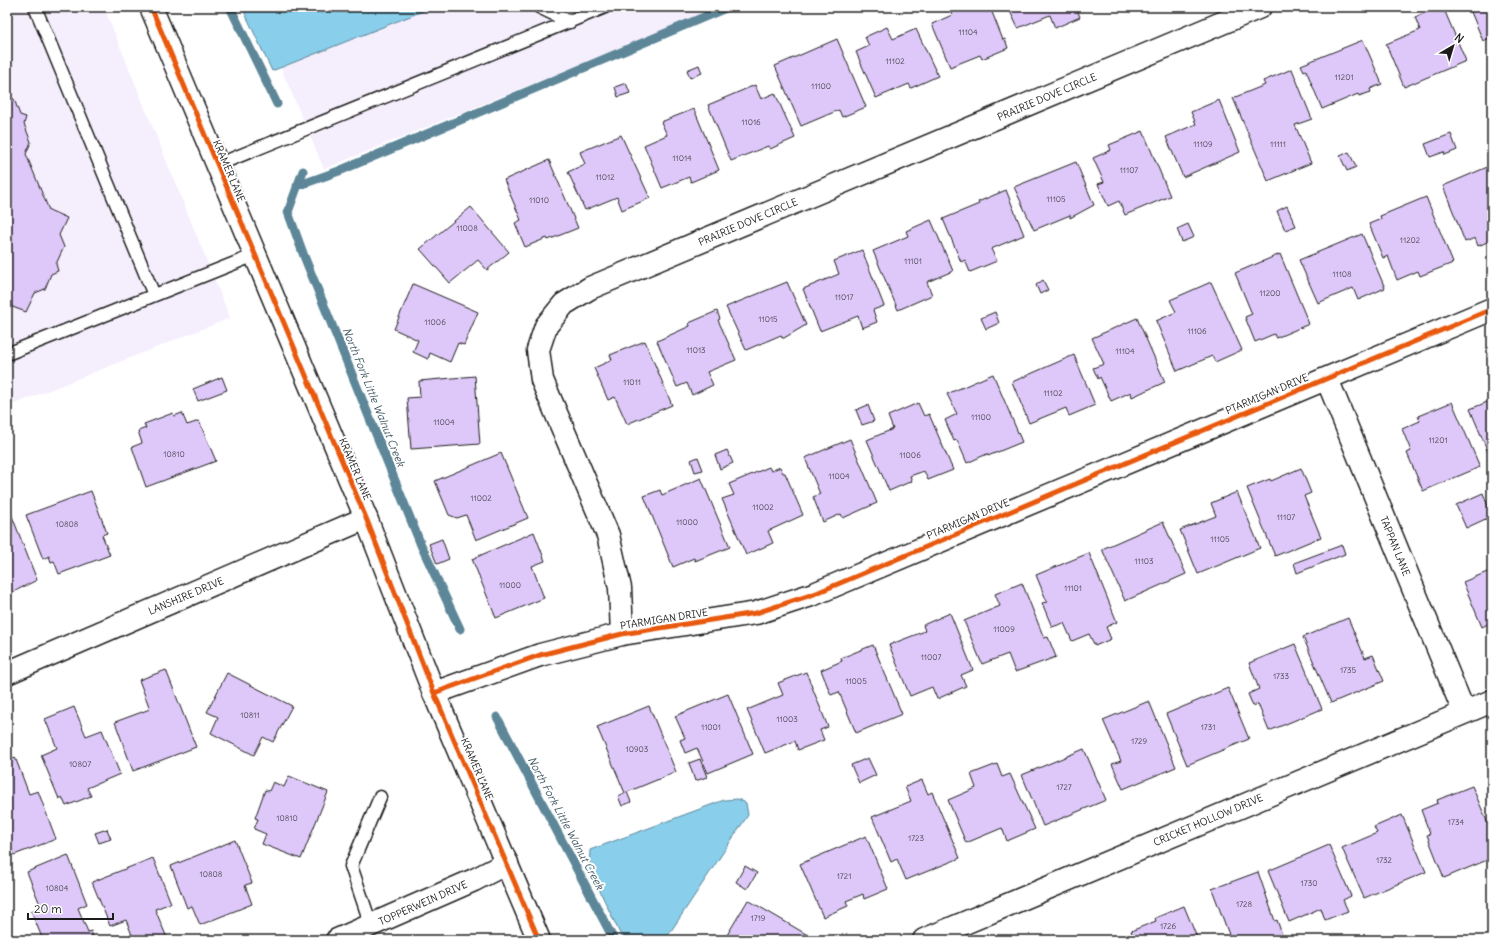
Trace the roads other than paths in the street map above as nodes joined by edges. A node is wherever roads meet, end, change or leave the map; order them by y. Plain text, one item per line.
1 (35, 7) edge
2 (151, 7) edge
3 (539, 7) edge
4 (605, 7) edge
5 (1260, 7) edge
6 (570, 22) junction
7 (217, 165) junction
8 (255, 255) junction
9 (154, 295) junction
10 (1492, 309) edge
11 (7, 354) edge
12 (1327, 379) junction
13 (366, 518) junction
14 (622, 634) junction
15 (7, 673) edge
16 (434, 692) junction
17 (1492, 701) edge
18 (1464, 712) junction
19 (380, 797) dead end
20 (507, 863) junction
21 (371, 925) junction
22 (337, 940) edge
23 (539, 940) edge
24 (924, 940) edge

1 - 9 lane
2 - 7 street, KRAMER LANE
3 - 6 lane
4 - 6 lane
5 - 14 street, PRAIRIE DOVE CIRCLE
6 - 7 lane
7 - 8 street, KRAMER LANE
8 - 9 lane
8 - 13 street, KRAMER LANE
9 - 11 lane
10 - 12 street, PTARMIGAN DRIVE
12 - 14 street, PTARMIGAN DRIVE
12 - 18 street, TAPPAN LANE
13 - 15 street, LANSHIRE DRIVE
13 - 16 street, KRAMER LANE
14 - 16 street, PTARMIGAN DRIVE
16 - 20 street, KRAMER LANE
17 - 18 street, CRICKET HOLLOW DRIVE
18 - 24 street, CRICKET HOLLOW DRIVE
19 - 21 lane
20 - 21 street, TOPPERWEIN DRIVE
20 - 23 street, KRAMER LANE
21 - 22 street, TOPPERWEIN DRIVE

